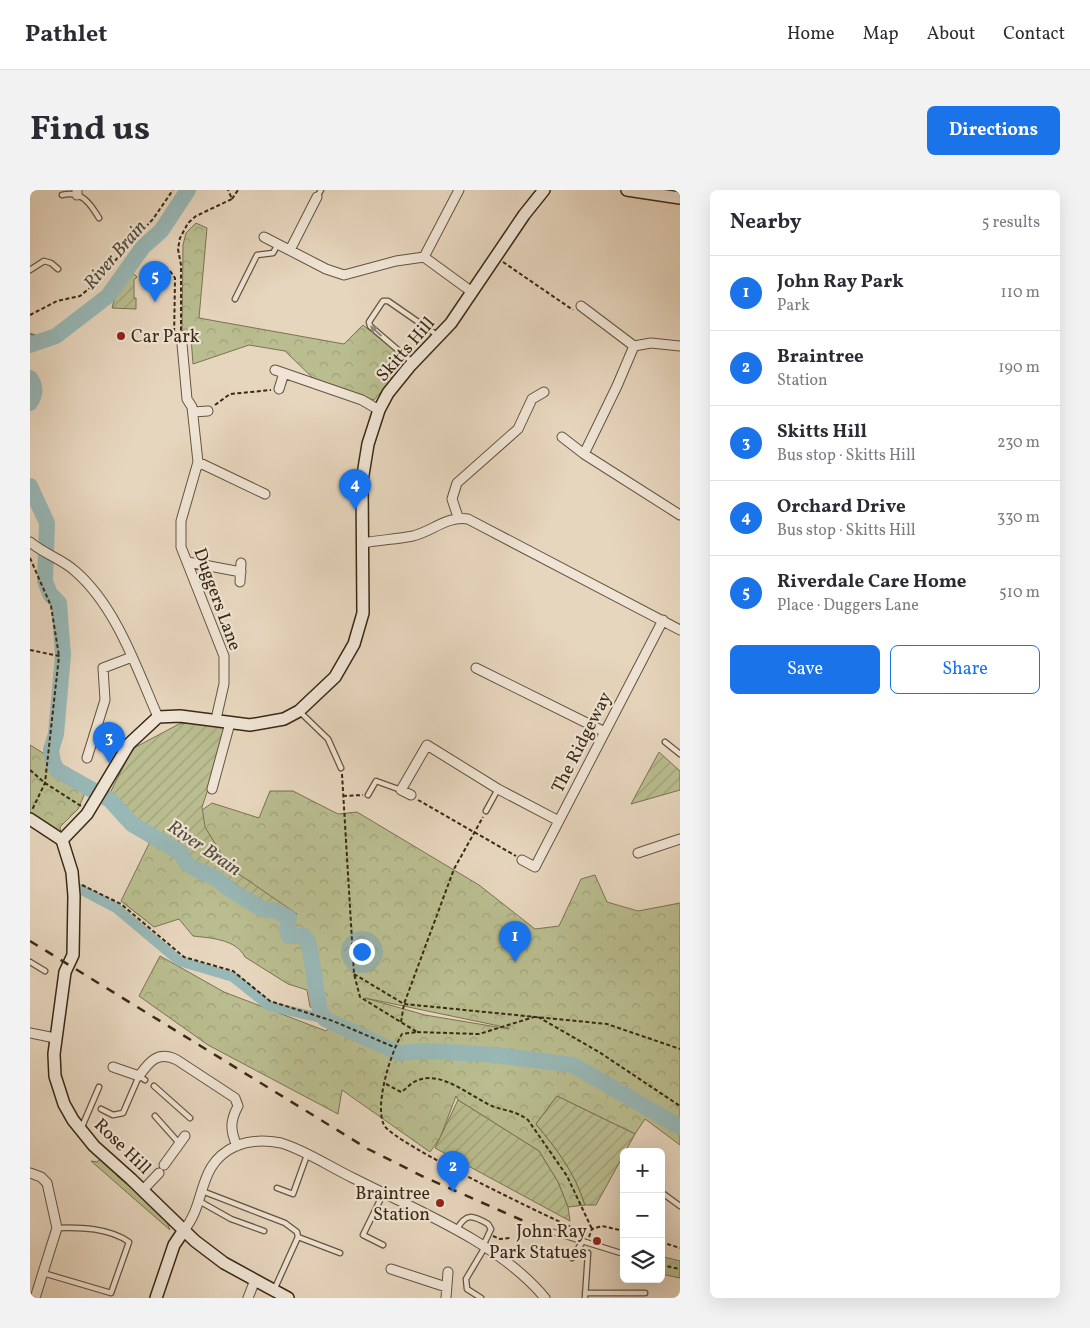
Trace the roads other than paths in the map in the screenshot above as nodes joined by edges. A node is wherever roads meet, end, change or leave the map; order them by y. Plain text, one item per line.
1 (459, 190) edge
2 (627, 190) edge
3 (543, 191) edge
4 (77, 192) edge
5 (319, 193) edge
6 (62, 196) dead end
7 (680, 198) edge
8 (99, 218) dead end
9 (264, 237) dead end
10 (278, 244) junction
11 (290, 250) junction
12 (424, 257) junction
13 (58, 269) dead end
14 (30, 270) edge
15 (472, 292) junction
16 (235, 298) dead end
17 (582, 306) road end
18 (439, 336) junction
19 (178, 342) road end
20 (634, 346) junction
21 (680, 346) edge
22 (413, 363) junction
23 (275, 370) dead end
24 (284, 373) junction
25 (279, 389) road end
26 (544, 392) dead end
27 (379, 410) junction
28 (208, 411) road end
29 (193, 412) junction
30 (562, 437) dead end
31 (584, 454) junction
32 (198, 462) junction
33 (265, 494) dead end
34 (680, 515) edge
35 (458, 517) junction
36 (30, 542) edge
37 (363, 543) junction
38 (188, 562) junction
39 (240, 582) dead end
40 (663, 620) junction
41 (680, 630) edge
42 (132, 657) junction
43 (476, 668) dead end
44 (299, 711) junction
45 (158, 717) junction
46 (216, 719) junction
47 (230, 723) junction
48 (605, 732) junction
49 (665, 742) dead end
50 (680, 754) edge
51 (87, 758) dead end
52 (341, 768) road end
53 (212, 789) dead end
54 (498, 789) junction
55 (401, 790) junction
56 (368, 795) road end
57 (411, 795) road end
58 (486, 811) road end
59 (30, 819) edge
60 (559, 821) junction
61 (680, 839) edge
62 (62, 840) junction
63 (638, 853) dead end
64 (522, 860) road end
65 (30, 962) edge
66 (44, 971) dead end
67 (30, 1034) edge
68 (55, 1038) junction
69 (113, 1067) dead end
70 (142, 1078) junction
71 (154, 1086) dead end
72 (99, 1087) dead end
73 (101, 1109) dead end
74 (155, 1116) dead end
75 (190, 1118) dead end
76 (80, 1130) junction
77 (182, 1140) joint
78 (237, 1146) junction
79 (307, 1155) junction
80 (30, 1173) edge
81 (277, 1188) dead end
82 (143, 1190) junction
83 (662, 1193) edge
84 (383, 1194) junction
85 (199, 1195) junction
86 (680, 1206) edge
87 (57, 1228) junction
88 (184, 1230) junction
89 (264, 1230) dead end
90 (456, 1231) junction
91 (553, 1232) dead end
92 (298, 1237) junction
93 (583, 1241) junction
94 (384, 1246) dead end
95 (484, 1246) junction
96 (588, 1252) dead end
97 (340, 1253) dead end
98 (620, 1253) edge
99 (572, 1258) dead end
100 (391, 1270) dead end
101 (448, 1272) dead end
102 (43, 1273) junction
103 (255, 1280) junction
104 (446, 1288) junction
105 (274, 1290) junction
106 (644, 1293) dead end
107 (585, 1296) edge
108 (35, 1298) edge
109 (156, 1298) edge
110 (248, 1298) edge
111 (288, 1298) edge
112 (446, 1298) edge
113 (481, 1298) edge
114 (545, 1298) edge

1 - 12 street
2 - 7 street
3 - 15 street, Skitts Hill
4 - 6 lane
4 - 8 lane
5 - 11 street
9 - 10 street
10 - 11 street
10 - 16 lane
11 - 12 street
12 - 15 street
13 - 14 lane
15 - 18 street, Skitts Hill
17 - 20 street
18 - 22 street, Skitts Hill
22 -> 18 lane
19 - 29 street, Duggers Lane
20 - 21 street
20 - 31 street
22 - 27 street, Skitts Hill
23 - 24 street
24 - 25 street
24 - 27 street
26 - 35 street
27 - 37 street, Skitts Hill
28 - 29 street
29 - 32 street, Duggers Lane
30 - 31 street
31 - 34 street
32 - 33 street
32 - 38 street, Duggers Lane
35 - 37 street
35 - 40 street
36 - 42 street
37 - 44 street, Skitts Hill
38 - 39 street
38 - 46 street, Duggers Lane
40 - 41 street
40 - 48 street, The Ridgeway
42 - 45 street
42 - 51 street
43 - 48 street
44 - 47 street, Skitts Hill
44 - 52 lane
45 - 46 street, Skitts Hill
45 - 62 street
46 - 47 street, Skitts Hill
47 - 53 street
48 - 60 street, The Ridgeway
49 - 50 lane
54 - 55 street
54 - 58 lane
54 - 60 street
55 - 56 lane
55 - 57 street
59 - 62 street
60 - 64 street, The Ridgeway
61 - 63 street
62 - 68 street, Rose Hill
65 - 66 lane
67 - 68 street
68 - 76 street, Rose Hill
69 - 70 street
70 - 73 lane
70 - 78 street
71 - 75 lane
72 - 76 lane
74 - 77 lane
76 - 82 street, Rose Hill
77 - 82 street
78 - 79 street
78 - 85 street
79 - 81 lane
79 - 84 street
80 - 87 street
82 - 88 street, Rose Hill
83 - 86 lane
84 - 90 street
84 - 94 lane
85 - 88 street
85 - 89 lane
85 - 92 lane
87 - 102 street
87 - 102 lane
88 - 103 street, Rose Hill
88 - 109 street
90 - 95 street
90 - 95 lane
91 - 93 lane
92 - 97 lane
92 - 105 lane
93 - 98 lane
93 - 99 lane
95 - 113 lane
95 - 114 street
96 - 107 lane
100 - 104 street
101 - 104 street
102 - 108 street
103 - 105 street, Rose Hill
103 - 110 street
104 - 112 street
105 - 111 street, Rose Hill
106 - 107 lane

